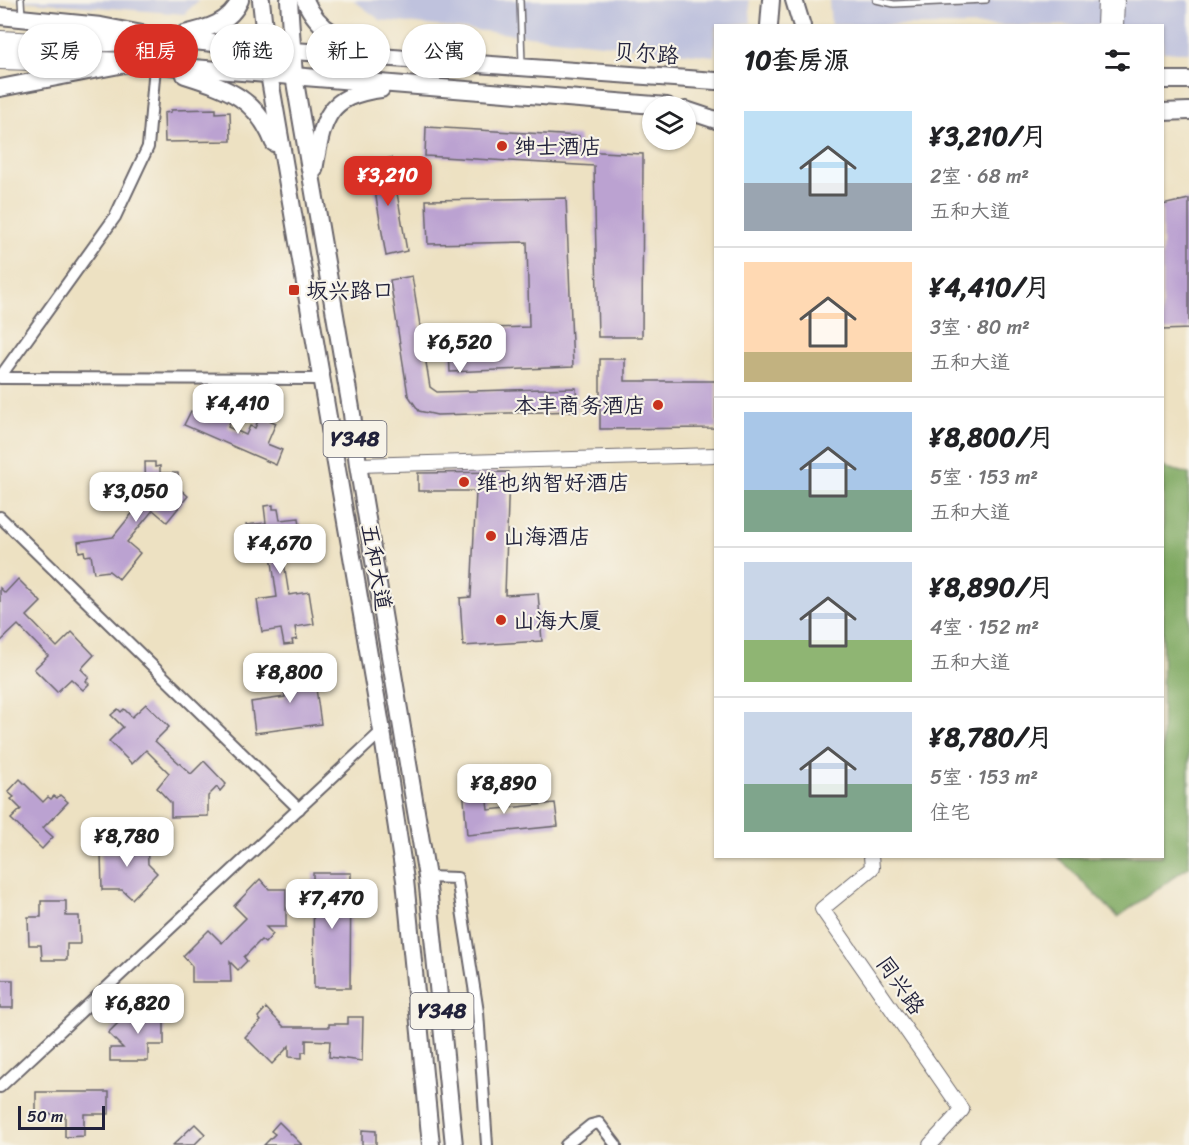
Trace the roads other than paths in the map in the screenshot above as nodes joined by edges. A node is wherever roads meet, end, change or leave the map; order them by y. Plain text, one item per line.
1 (21, 0) edge
2 (240, 0) edge
3 (261, 0) edge
4 (289, 0) edge
5 (305, 0) edge
6 (520, 0) edge
7 (771, 0) edge
8 (794, 0) edge
9 (876, 0) edge
10 (986, 0) edge
11 (1105, 0) edge
12 (1117, 0) edge
13 (0, 16) edge
14 (22, 18) junction
15 (264, 24) edge
16 (291, 24) edge
17 (769, 24) edge
18 (801, 24) edge
19 (1104, 24) edge
20 (1116, 24) edge
21 (114, 29) edge
22 (198, 31) edge
23 (0, 41) edge
24 (114, 41) edge
25 (294, 51) edge
26 (402, 55) edge
27 (402, 58) edge
28 (0, 59) edge
29 (114, 63) edge
30 (486, 64) edge
31 (114, 66) edge
32 (522, 66) junction
33 (294, 76) joint
34 (154, 78) edge
35 (190, 78) edge
36 (269, 78) edge
37 (714, 80) edge
38 (1189, 80) edge
39 (1164, 81) edge
40 (410, 86) junction
41 (0, 88) edge
42 (642, 104) edge
43 (696, 109) edge
44 (714, 110) edge
45 (1189, 111) edge
46 (1164, 112) edge
47 (696, 113) edge
48 (714, 119) edge
49 (287, 173) junction
50 (312, 182) junction
51 (0, 378) edge
52 (322, 379) junction
53 (714, 455) edge
54 (358, 465) junction
55 (0, 517) edge
56 (382, 731) junction
57 (299, 809) junction
58 (871, 858) edge
59 (427, 877) junction
60 (0, 1087) edge
61 (431, 1145) edge
62 (454, 1145) edge
63 (487, 1145) edge
64 (567, 1145) edge
65 (616, 1145) edge
66 (930, 1145) edge

1 - 14 lane
2 - 22 main road
3 - 15 main road, 五和大道 / Y348
4 - 16 main road, 五和大道 / Y348
5 - 26 main road
6 - 32 lane
7 - 17 main road
8 - 18 main road
9 - 10 lane
11 - 19 street
12 - 20 street
13 - 14 main road, 贝尔路
14 - 21 main road, 贝尔路
23 - 24 highway
25 - 27 main road, 贝尔路
28 - 29 highway
30 - 32 main road, 贝尔路
31 - 41 main road
32 - 37 main road, 贝尔路
33 - 40 main road
33 - 50 main road, 五和大道 / Y348
34 - 51 street
35 - 49 main road
36 - 49 main road, 五和大道 / Y348
38 - 39 main road
40 - 42 main road
40 - 50 main road
43 - 44 main road
45 - 46 main road
47 - 48 main road
49 - 52 main road, 五和大道 / Y348
50 - 54 main road, 五和大道 / Y348
51 - 52 street
52 - 56 main road, 五和大道 / Y348
53 - 54 street
54 - 59 main road, 五和大道 / Y348
55 - 57 street
56 - 57 street
56 - 61 main road, 五和大道 / Y348
57 - 60 street
58 - 66 street, 同兴路
59 - 62 main road, 五和大道 / Y348
59 - 63 street
64 - 65 street

